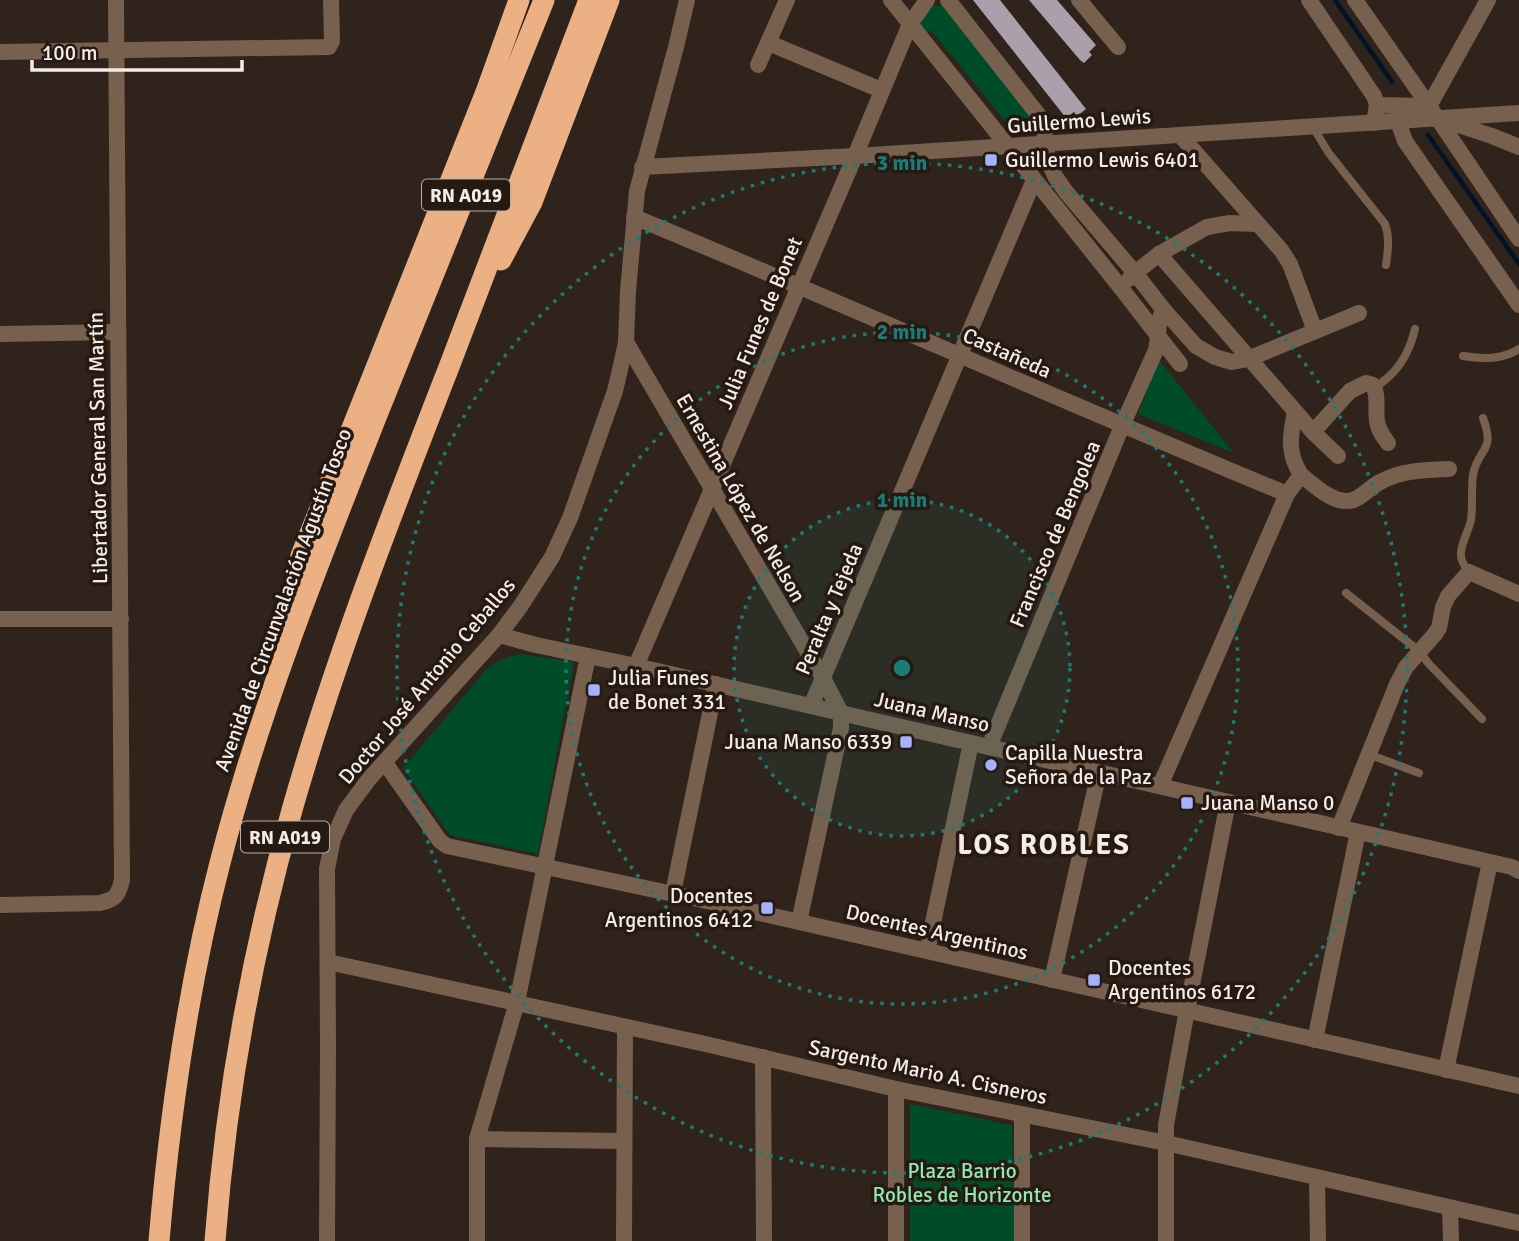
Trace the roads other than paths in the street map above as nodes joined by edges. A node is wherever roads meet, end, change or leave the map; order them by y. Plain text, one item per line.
1 (116, 0) edge
2 (331, 0) edge
3 (519, 0) edge
4 (544, 0) edge
5 (589, 0) edge
6 (609, 0) edge
7 (687, 0) edge
8 (787, 0) edge
9 (891, 0) edge
10 (927, 0) edge
11 (948, 0) edge
12 (1079, 0) edge
13 (1309, 0) edge
14 (1355, 0) edge
15 (1488, 0) edge
16 (910, 24) junction
17 (769, 43) junction
18 (1118, 47) dead end
19 (116, 50) junction
20 (0, 52) edge
21 (758, 65) dead end
22 (881, 90) junction
23 (1377, 105) junction
24 (1434, 113) junction
25 (1519, 113) edge
26 (1398, 121) junction
27 (1374, 123) junction
28 (1313, 127) junction
29 (1180, 135) junction
30 (1044, 144) junction
31 (1008, 146) junction
32 (1519, 147) edge
33 (855, 156) junction
34 (642, 167) junction
35 (1034, 180) junction
36 (634, 217) junction
37 (1257, 224) junction
38 (1519, 239) edge
39 (1159, 254) junction
40 (1386, 265) dead end
41 (1135, 272) junction
42 (799, 285) junction
43 (1121, 288) junction
44 (1519, 305) edge
45 (1163, 309) junction
46 (1359, 313) dead end
47 (463, 329) junction
48 (1415, 329) dead end
49 (1315, 331) junction
50 (118, 332) junction
51 (0, 334) edge
52 (1159, 337) junction
53 (626, 342) junction
54 (1519, 349) edge
55 (960, 355) junction
56 (1463, 356) dead end
57 (1248, 359) junction
58 (1180, 364) dead end
59 (1374, 387) junction
60 (1295, 412) junction
61 (1483, 418) dead end
62 (1122, 426) junction
63 (1313, 432) junction
64 (1388, 443) dead end
65 (1338, 456) dead end
66 (1449, 469) dead end
67 (1301, 475) junction
68 (712, 491) junction
69 (1287, 494) junction
70 (1469, 572) junction
71 (1346, 593) dead end
72 (1519, 594) edge
73 (0, 619) edge
74 (121, 619) junction
75 (499, 635) junction
76 (1419, 651) junction
77 (588, 656) junction
78 (636, 666) junction
79 (823, 678) junction
80 (716, 684) junction
81 (267, 706) junction
82 (811, 706) junction
83 (841, 713) junction
84 (1482, 719) dead end
85 (971, 743) junction
86 (989, 747) junction
87 (1368, 754) junction
88 (385, 763) junction
89 (1099, 772) junction
90 (1419, 773) dead end
91 (1160, 786) junction
92 (1228, 802) junction
93 (1339, 828) junction
94 (1358, 832) junction
95 (1490, 862) junction
96 (544, 867) junction
97 (1519, 871) edge
98 (673, 893) junction
99 (0, 905) edge
100 (799, 922) junction
101 (927, 951) junction
102 (328, 962) junction
103 (1052, 979) junction
104 (517, 1002) junction
105 (1186, 1010) junction
106 (625, 1027) junction
107 (1315, 1040) junction
108 (763, 1057) junction
109 (1447, 1070) junction
110 (1519, 1086) edge
111 (897, 1089) junction
112 (1022, 1115) junction
113 (477, 1139) junction
114 (624, 1141) junction
115 (1166, 1143) junction
116 (1317, 1178) junction
117 (1450, 1208) junction
118 (1519, 1223) edge
119 (159, 1241) edge
120 (215, 1241) edge
121 (327, 1241) edge
122 (477, 1241) edge
123 (624, 1241) edge
124 (764, 1241) edge
125 (896, 1241) edge
126 (1022, 1241) edge
127 (1166, 1241) edge
128 (1318, 1241) edge
129 (1451, 1241) edge

1 - 19 street, Libertador General San Martín
2 - 19 street
3 - 81 highway
4 - 81 highway, Avenida de Circunvalación Agustín Tosco / RN A019
5 - 47 highway, RN A019
6 - 47 highway
7 - 34 street, Doctor José Antonio Ceballos
8 - 17 street
9 - 16 street
10 - 16 street, Julia Funes de Bonet
11 - 30 street
12 - 18 street
13 - 23 street
14 - 24 street
15 - 24 street
16 - 22 street, Julia Funes de Bonet
16 - 31 street
17 - 21 street
17 - 22 street
19 - 20 street
19 - 50 street, Libertador General San Martín
22 - 33 street, Julia Funes de Bonet
23 - 24 street
23 - 27 street
24 - 25 street, Guillermo Lewis
24 - 26 street, Guillermo Lewis
24 - 32 street
24 - 38 street
26 - 27 street, Guillermo Lewis
26 - 44 street
27 - 28 street, Guillermo Lewis
28 - 29 street, Guillermo Lewis
28 - 40 lane
29 - 30 street, Guillermo Lewis
29 - 37 street
30 - 31 street, Guillermo Lewis
30 - 41 street
31 - 33 street, Guillermo Lewis
31 - 35 street
33 - 34 street, Guillermo Lewis
33 - 42 street, Julia Funes de Bonet
34 - 36 street, Doctor José Antonio Ceballos
35 - 43 street
35 - 55 street, Peralta y Tejeda
36 - 42 street, Castañeda
36 - 53 street, Doctor José Antonio Ceballos
37 - 39 street
37 - 49 street
39 - 41 street
39 - 57 street
41 - 43 street
41 - 45 street
42 - 55 street, Castañeda
42 - 68 street, Julia Funes de Bonet
43 - 52 street
45 - 52 street, Francisco de Bengolea
45 - 57 street
46 - 49 street
47 - 120 highway, RN A019
48 - 59 lane
49 - 57 street
50 - 51 street
50 - 74 street, Libertador General San Martín
52 - 58 street
52 - 62 street, Francisco de Bengolea
53 - 68 street, Ernestina López de Nelson
53 - 75 street, Doctor José Antonio Ceballos
54 - 56 lane
55 - 62 street, Castañeda
55 - 79 street, Peralta y Tejeda
57 - 60 street
59 - 63 street
59 - 64 street
60 - 63 street
60 - 67 street
61 - 70 lane
62 - 69 street, Castañeda
62 - 86 street, Francisco de Bengolea
63 - 65 street
66 - 67 street
67 - 69 street
68 - 78 street, Julia Funes de Bonet
68 - 79 street, Ernestina López de Nelson
69 - 91 street
70 - 72 street
70 - 76 street
71 - 76 lane
73 - 74 street
74 - 99 street, Libertador General San Martín
75 - 77 street, Juana Manso
75 - 88 street, Doctor José Antonio Ceballos
76 - 84 lane
76 - 87 street
77 - 78 street, Juana Manso
77 - 96 street
78 - 80 street, Juana Manso
79 - 82 street, Peralta y Tejeda
79 - 83 street, Ernestina López de Nelson
80 - 82 street, Juana Manso
80 - 98 street
81 - 119 highway, Avenida de Circunvalación Agustín Tosco / RN A019
82 - 83 street, Juana Manso
83 - 85 street, Juana Manso
83 - 100 street
85 - 86 street, Juana Manso
85 - 101 street
86 - 89 street, Juana Manso
87 - 90 lane
87 - 93 street
88 - 96 street, Docentes Argentinos
88 - 102 street, Doctor José Antonio Ceballos
89 - 91 street, Juana Manso
89 - 103 street
91 - 92 street, Juana Manso
92 - 93 street, Juana Manso
92 - 105 street
93 - 94 street, Juana Manso
94 - 95 street, Juana Manso
94 - 107 street
95 - 97 street, Juana Manso
95 - 109 street
96 - 98 street, Docentes Argentinos
96 - 104 street
98 - 100 street, Docentes Argentinos
100 - 101 street, Docentes Argentinos
101 - 103 street, Docentes Argentinos
102 - 104 street, Sargento Mario A. Cisneros
102 - 121 street, Doctor José Antonio Ceballos
103 - 105 street, Docentes Argentinos
104 - 106 street, Sargento Mario A. Cisneros
104 - 113 street
105 - 107 street, Docentes Argentinos
105 - 115 street
106 - 108 street, Sargento Mario A. Cisneros
106 - 114 street
107 - 109 street, Docentes Argentinos
108 - 111 street, Sargento Mario A. Cisneros
108 - 124 street
109 - 110 street, Docentes Argentinos
111 - 112 street, Sargento Mario A. Cisneros
111 - 125 street
112 - 115 street, Sargento Mario A. Cisneros
112 - 126 street
113 - 114 street
113 - 122 street
114 - 123 street
115 - 116 street, Sargento Mario A. Cisneros
115 - 127 street
116 - 117 street, Sargento Mario A. Cisneros
116 - 128 street
117 - 118 street, Sargento Mario A. Cisneros
117 - 129 street

